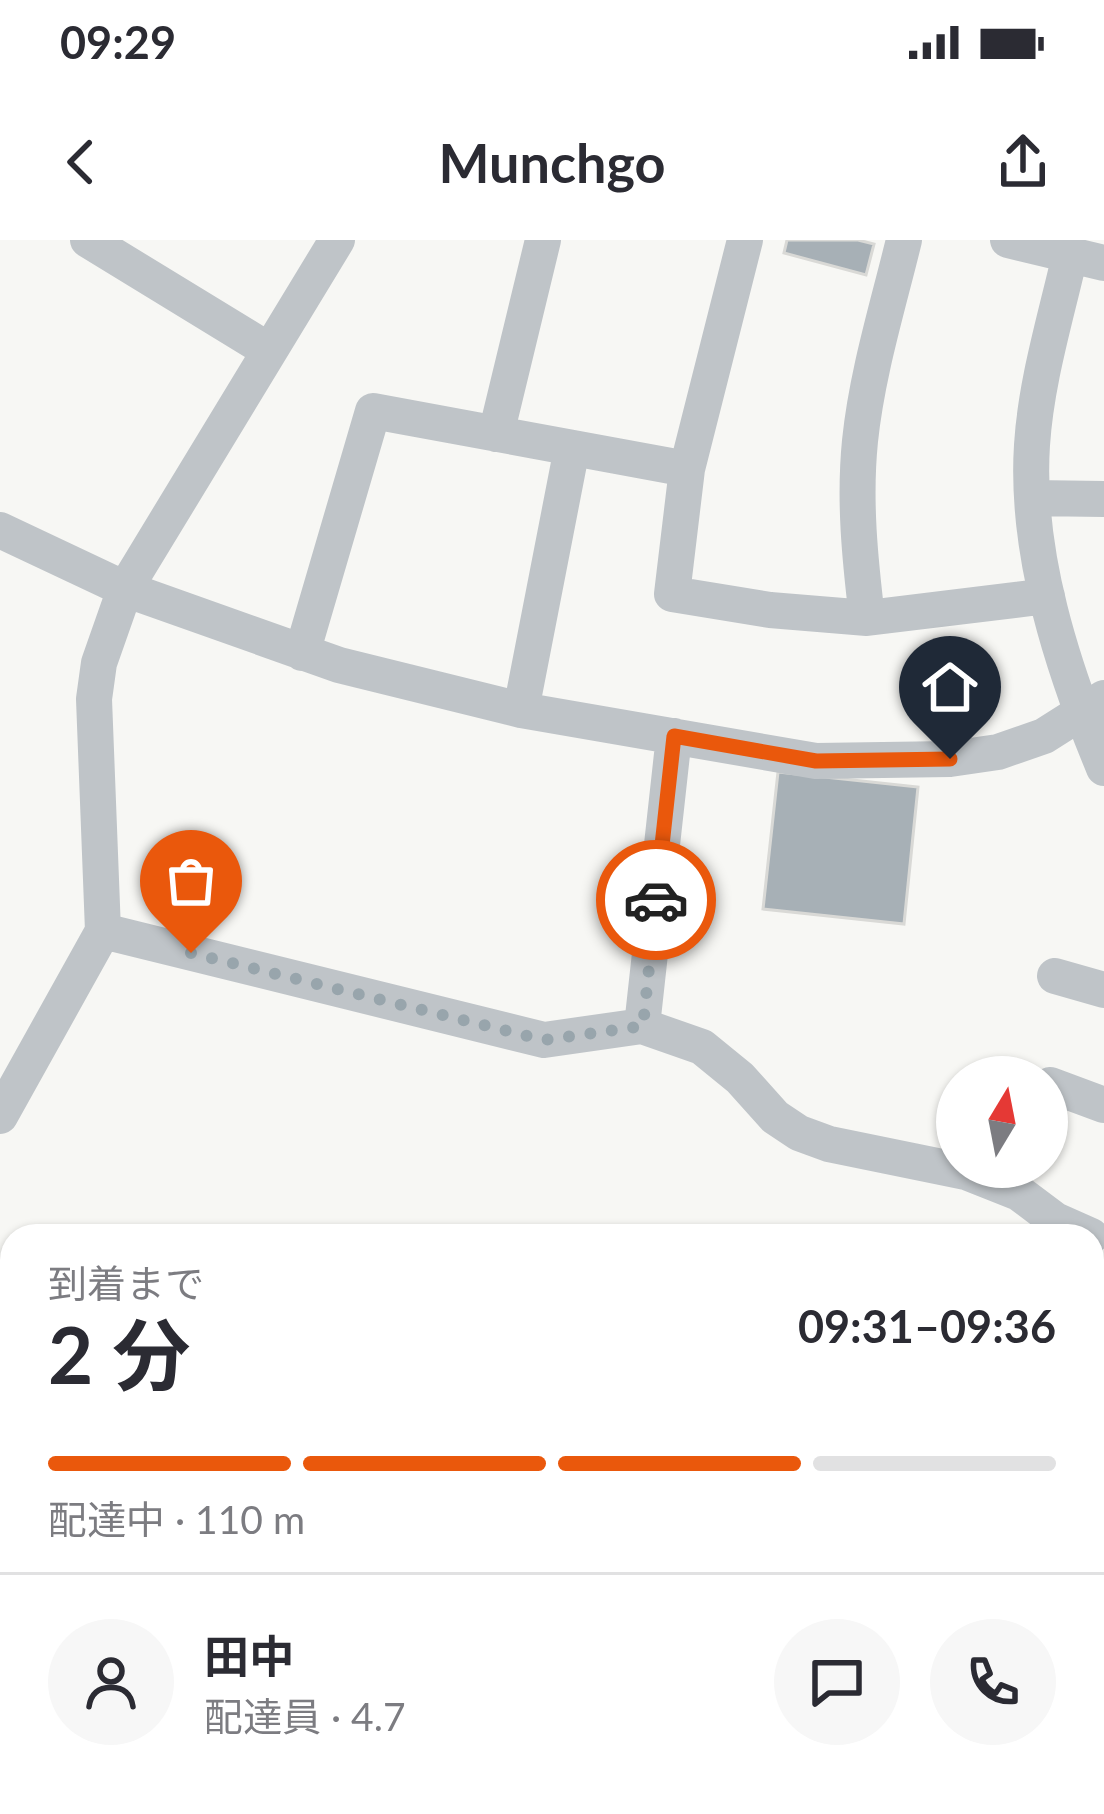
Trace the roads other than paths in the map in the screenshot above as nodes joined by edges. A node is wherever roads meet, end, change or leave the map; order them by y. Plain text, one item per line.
1 (88, 240) edge
2 (337, 240) edge
3 (543, 240) edge
4 (745, 240) edge
5 (904, 240) edge
6 (1008, 240) edge
7 (1087, 259) edge
8 (268, 350) junction
9 (496, 434) junction
10 (572, 448) junction
11 (687, 469) junction
12 (1033, 498) junction
13 (1104, 499) edge
14 (0, 530) edge
15 (125, 589) junction
16 (1047, 596) junction
17 (867, 618) junction
18 (302, 653) junction
19 (1092, 704) edge
20 (521, 710) junction
21 (674, 736) junction
22 (1104, 768) edge
23 (103, 932) junction
24 (1055, 976) dead end
25 (1104, 990) edge
26 (643, 1026) junction
27 (1068, 1092) edge
28 (1104, 1105) edge
29 (0, 1116) edge
30 (1064, 1224) edge

1 - 8 street
2 - 8 street
3 - 9 street
4 - 11 street
5 - 17 street
6 - 7 street
7 - 12 street
8 - 15 street
9 - 10 street
9 - 18 street
10 - 11 street
10 - 20 street
11 - 17 street
12 - 13 street
12 - 16 street
14 - 15 street
15 - 18 street
15 - 23 street
16 - 17 street
16 - 19 street
18 - 20 street
19 - 21 street
19 - 22 street
20 - 21 street
21 - 26 street
23 - 26 street
23 - 29 street
24 - 25 street
26 - 30 street
27 - 28 street

